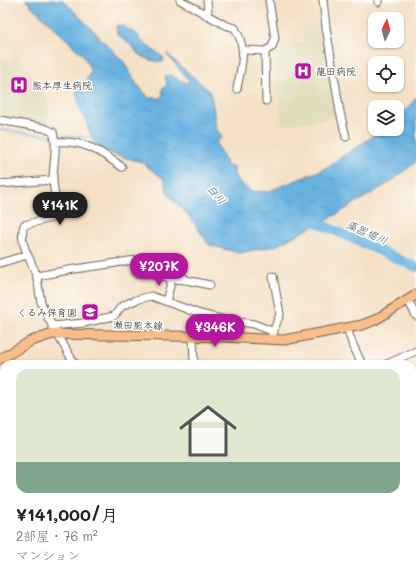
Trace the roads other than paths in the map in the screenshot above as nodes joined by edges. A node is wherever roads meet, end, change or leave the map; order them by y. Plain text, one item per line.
1 (180, 0) edge
2 (207, 0) edge
3 (269, 0) edge
4 (323, 0) edge
5 (206, 15) junction
6 (244, 50) junction
7 (265, 51) junction
8 (237, 90) dead end
9 (266, 101) dead end
10 (0, 120) edge
11 (346, 137) dead end
12 (56, 141) junction
13 (122, 167) dead end
14 (53, 180) junction
15 (0, 184) edge
16 (27, 255) junction
17 (0, 263) edge
18 (136, 273) dead end
19 (37, 276) junction
20 (273, 276) dead end
21 (172, 279) junction
22 (186, 280) junction
23 (210, 285) dead end
24 (412, 298) edge
25 (166, 301) junction
26 (416, 316) edge
27 (52, 326) junction
28 (347, 328) junction
29 (57, 334) junction
30 (272, 335) junction
31 (193, 337) junction
32 (416, 351) edge
33 (0, 359) edge
34 (72, 360) edge
35 (194, 360) edge
36 (360, 360) edge
37 (402, 360) edge

1 - 5 street
2 - 5 street
3 - 7 street
4 - 11 street
5 - 6 street
6 - 7 street
6 - 8 street
7 - 9 street
10 - 12 street
12 - 13 street
12 - 14 street
14 - 15 street
14 - 16 street
16 - 17 street
16 - 19 street
18 - 21 street
19 - 22 street
19 - 27 street
20 - 30 street
21 - 22 street
21 - 25 street
22 - 23 street
24 - 26 street
24 - 28 main road, 瀬田熊本線
25 - 27 street
25 - 30 street
27 - 29 street
28 - 30 main road, 瀬田熊本線
28 - 36 street
29 - 31 main road, 瀬田熊本線
29 - 33 main road, 瀬田熊本線
29 - 34 street
30 - 31 main road, 瀬田熊本線
31 - 35 street
32 - 37 street

